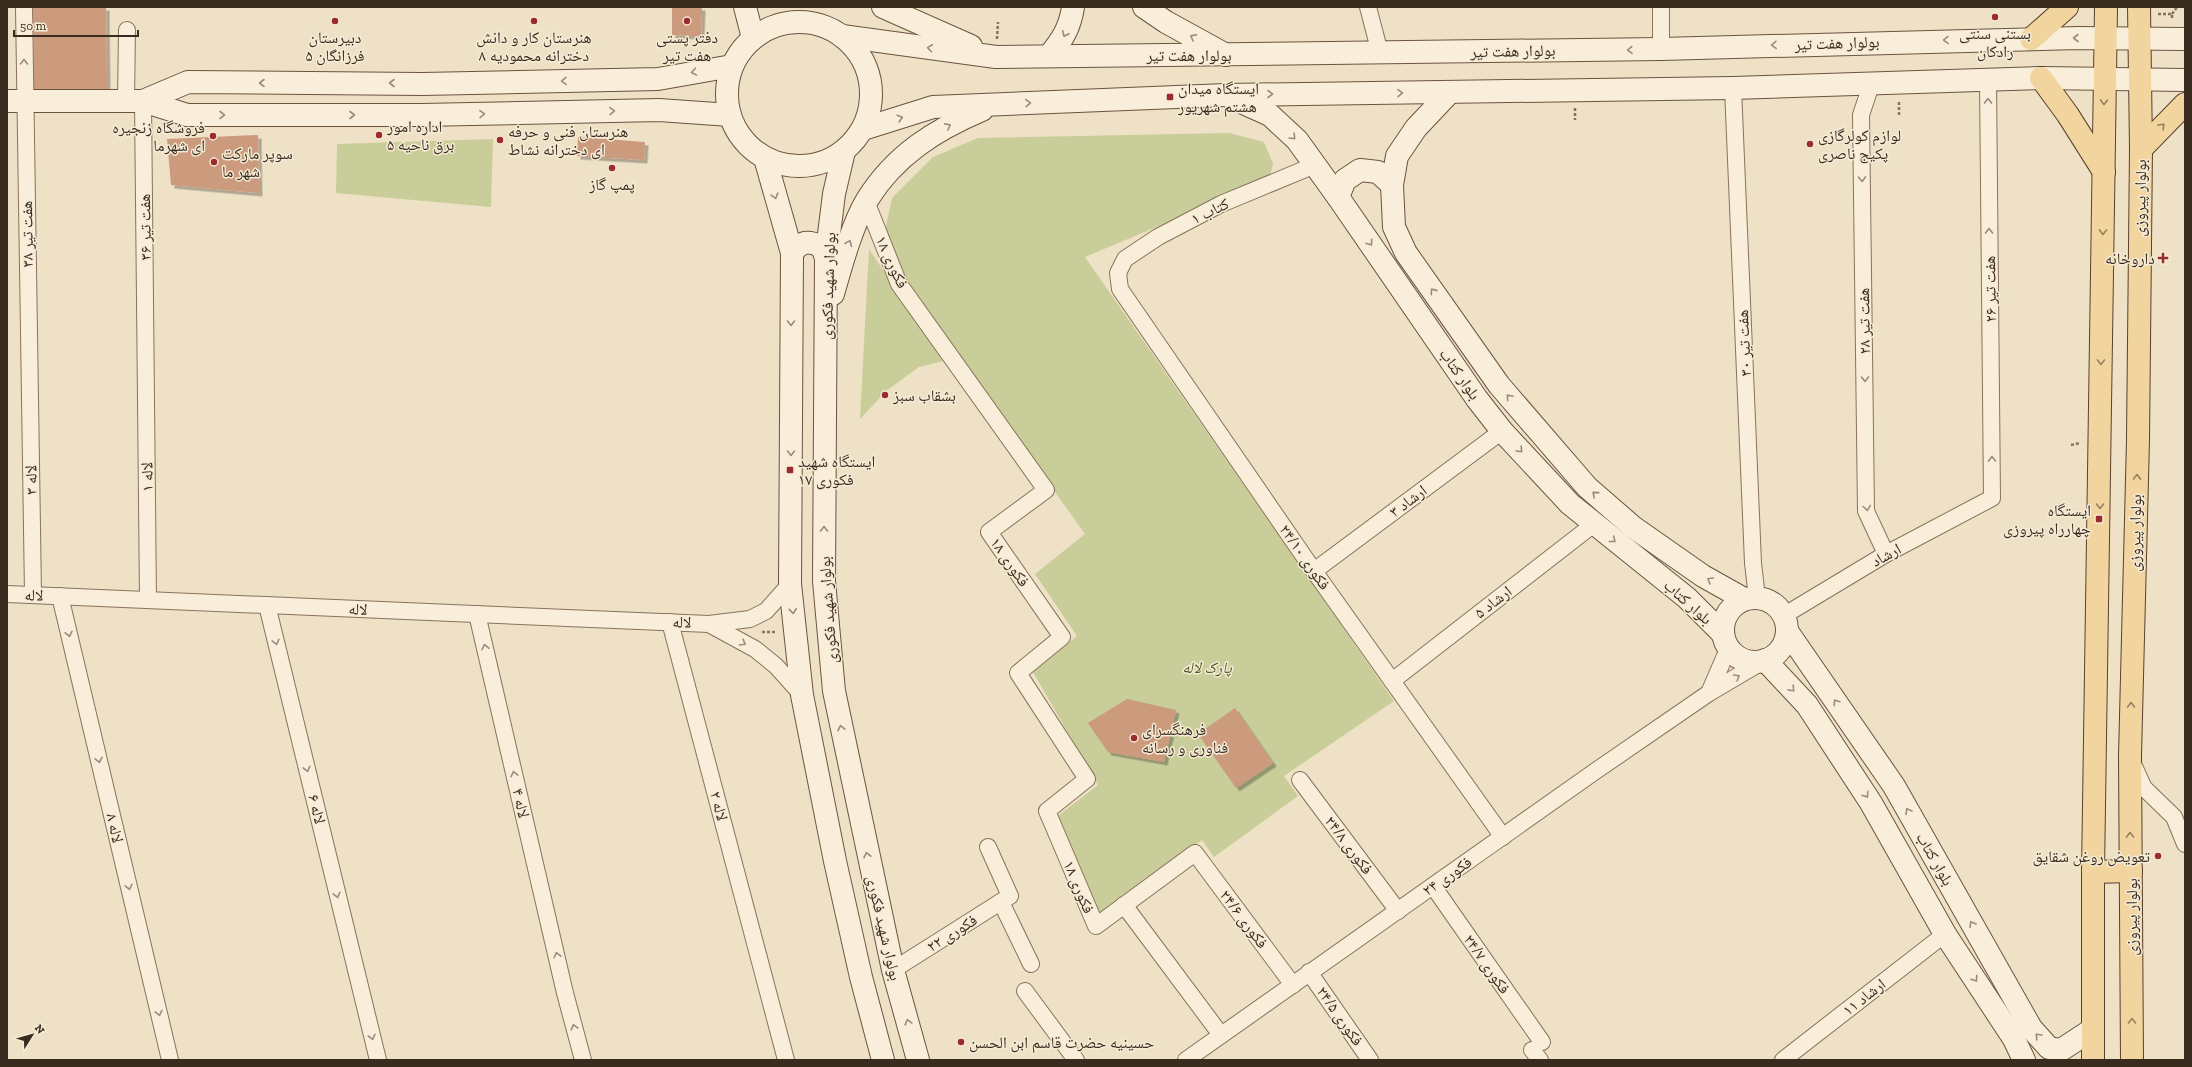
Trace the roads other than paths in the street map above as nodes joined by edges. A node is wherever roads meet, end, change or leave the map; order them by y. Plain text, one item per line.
1 (24, 7) edge
2 (745, 7) edge
3 (813, 7) edge
4 (883, 7) edge
5 (1073, 7) edge
6 (1144, 7) edge
7 (1368, 7) edge
8 (1661, 7) edge
9 (2067, 7) edge
10 (2106, 7) edge
11 (2139, 7) edge
12 (127, 30) dead end
13 (834, 32) junction
14 (753, 38) junction
15 (2031, 38) junction
16 (2106, 38) junction
17 (2139, 39) junction
18 (2185, 39) edge
19 (1661, 49) junction
20 (1380, 53) junction
21 (1227, 55) junction
22 (1049, 56) junction
23 (996, 57) junction
24 (732, 66) junction
25 (2041, 78) junction
26 (2105, 79) junction
27 (2139, 79) junction
28 (2185, 80) edge
29 (1988, 81) junction
30 (422, 84) junction
31 (1870, 85) junction
32 (1733, 88) junction
33 (1450, 92) junction
34 (1226, 95) junction
35 (16, 101) edge
36 (135, 101) junction
37 (996, 104) junction
38 (2185, 104) edge
39 (421, 115) junction
40 (730, 115) junction
41 (863, 129) junction
42 (2141, 149) junction
43 (844, 151) junction
44 (765, 158) junction
45 (1315, 165) junction
46 (2104, 172) junction
47 (1392, 185) junction
48 (1338, 197) junction
49 (866, 201) junction
50 (792, 253) junction
51 (826, 258) junction
52 (1118, 273) joint
53 (825, 320) junction
54 (146, 354) joint
55 (29, 366) joint
56 (1502, 431) junction
57 (1992, 498) joint
58 (1594, 524) junction
59 (1886, 554) junction
60 (1314, 571) junction
61 (790, 584) junction
62 (7, 594) edge
63 (33, 594) junction
64 (60, 596) junction
65 (1751, 599) junction
66 (148, 600) junction
67 (267, 604) junction
68 (477, 614) junction
69 (670, 622) junction
70 (709, 624) junction
71 (1785, 624) junction
72 (1726, 641) junction
73 (1765, 660) junction
74 (1392, 681) junction
75 (1709, 693) junction
76 (802, 695) junction
77 (2130, 756) junction
78 (1300, 780) dead end
79 (2180, 816) edge
80 (1503, 837) junction
81 (2185, 844) edge
82 (988, 847) dead end
83 (2131, 871) junction
84 (2093, 872) junction
85 (1433, 886) junction
86 (1006, 899) junction
87 (1124, 905) junction
88 (1398, 911) junction
89 (1945, 934) junction
90 (1031, 964) dead end
91 (893, 970) junction
92 (1309, 972) junction
93 (1293, 985) junction
94 (1025, 991) dead end
95 (2093, 1028) junction
96 (1221, 1036) junction
97 (1538, 1051) edge
98 (1206, 1054) edge
99 (2063, 1055) edge
100 (170, 1060) edge
101 (378, 1060) edge
102 (583, 1060) edge
103 (786, 1060) edge
104 (883, 1060) edge
105 (918, 1060) edge
106 (1076, 1060) edge
107 (1186, 1060) edge
108 (1370, 1060) edge
109 (1783, 1060) edge
110 (2024, 1060) edge
111 (2093, 1060) edge
112 (2132, 1060) edge

35 -> 1 street, هفت تیر ۳۸
2 - 14 main road
3 - 13 main road
4 - 23 main road
5 -> 22 main road
21 -> 6 main road
7 - 20 street
8 - 19 street
9 - 15 main road
10 - 16 main road
11 - 17 main road, بولوار پیروزی
12 - 36 street, هفت تیر ۳۶
13 - 14 main road, بولوار هفت تیر
23 -> 13 main road, بولوار هفت تیر
13 - 41 main road
14 - 24 main road, بولوار هفت تیر
16 -> 15 main road, بولوار هفت تیر
15 -> 19 main road, بولوار هفت تیر
16 - 17 main road, بولوار هفت تیر
16 - 26 main road
17 - 18 main road, بولوار هفت تیر
17 - 27 main road, بولوار پیروزی
19 -> 20 main road, بولوار هفت تیر
20 - 21 main road, بولوار هفت تیر
21 - 22 main road, بولوار هفت تیر
22 - 23 main road, بولوار هفت تیر
24 -> 30 main road
24 - 40 main road, بولوار هفت تیر
25 - 26 main road
25 - 29 main road
25 - 46 main road
26 - 27 main road
26 -> 46 main road
27 - 28 main road
27 - 42 main road, بولوار پیروزی
29 - 31 main road
57 -> 29 street, هفت تیر ۲۶
30 -> 36 main road
30 - 39 main road
31 - 32 main road
31 -> 59 street, هفت تیر ۲۸
32 - 33 main road
32 - 65 street, هفت تیر ۳۰
34 -> 33 main road
33 - 47 main road, بلوار کتاب
37 -> 34 main road
34 -> 45 main road, بلوار کتاب
35 - 36 main road
35 - 55 street, هفت تیر ۳۸
36 -> 39 main road
36 - 54 street, هفت تیر ۳۶
41 -> 37 main road
49 -> 37 main road
42 -> 38 main road
39 -> 40 main road
40 - 44 main road, بولوار هفت تیر
41 - 43 main road
77 -> 42 main road, بولوار پیروزی
43 - 44 main road, بولوار هفت تیر
43 - 51 main road, بولوار شهید فکوری
44 -> 50 main road, بولوار شهید فکوری
45 - 48 main road, بلوار کتاب
45 - 52 street, کتاب ۱
46 -> 84 main road
47 - 48 main road
65 -> 47 main road, بلوار کتاب
48 -> 56 main road, بلوار کتاب
53 -> 49 main road
49 - 87 street, فکوری ١٨
50 - 51 main road
50 -> 61 main road, بولوار شهید فکوری
51 - 53 main road, بولوار شهید فکوری
52 - 60 street, فکوری ۲۴/۱۰
91 -> 53 main road, بولوار شهید فکوری
54 - 66 street, لاله ۱
55 - 63 street, لاله ۳
56 -> 58 main road, بلوار کتاب
56 - 60 street, ارشاد ۳
57 - 59 street, ارشاد
58 -> 72 main road, بلوار کتاب
58 - 74 street, ارشاد ۵
59 - 71 street, ارشاد
60 - 74 street, فکوری ۲۴/۱۰
61 - 70 street, لاله
61 -> 76 main road, بولوار شهید فکوری
62 - 63 street, لاله
63 - 64 street, لاله
64 - 66 street, لاله
64 -> 100 street, لاله ۸
65 - 71 main road
65 - 72 main road
66 - 67 street, لاله
67 - 68 street, لاله
67 -> 101 street, لاله ۶
68 - 69 street, لاله
102 -> 68 street, لاله ۴
69 - 70 street, لاله
69 - 103 street, لاله ۲
70 -> 76 street, لاله
71 - 73 main road
99 -> 71 main road, بلوار کتاب
72 - 73 main road
72 - 75 street
75 -> 73 street, فکوری ۲۴
73 -> 89 main road, بلوار کتاب
74 - 80 street, فکوری ۲۴/۱۰
75 - 80 street, فکوری ۲۴
76 - 104 main road, بولوار شهید فکوری
77 - 79 street
83 -> 77 main road, بولوار پیروزی
78 - 88 street, فکوری ۲۴/۸
79 - 81 street
80 - 85 street, فکوری ۲۴
82 - 86 street
83 - 84 main road
112 -> 83 main road, بولوار پیروزی
84 - 95 main road
85 - 88 street, فکوری ۲۴
85 - 97 street, فکوری ۲۴/۷
86 - 90 street
86 - 91 street, فکوری ۲۲
87 - 93 street, فکوری ۲۴/۶
87 - 96 street
88 - 92 street, فکوری ۲۴
89 - 109 street, ارشاد ۱۱
89 -> 110 main road, بلوار کتاب
105 -> 91 main road, بولوار شهید فکوری
92 - 93 street, فکوری ۲۴
92 - 108 street, فکوری ۲۴/۵
93 - 96 street, فکوری ۲۴
94 - 106 street
95 - 99 main road, بلوار کتاب
95 - 111 main road
96 - 98 street, فکوری ۲۴
98 - 107 street, فکوری ۲۴

